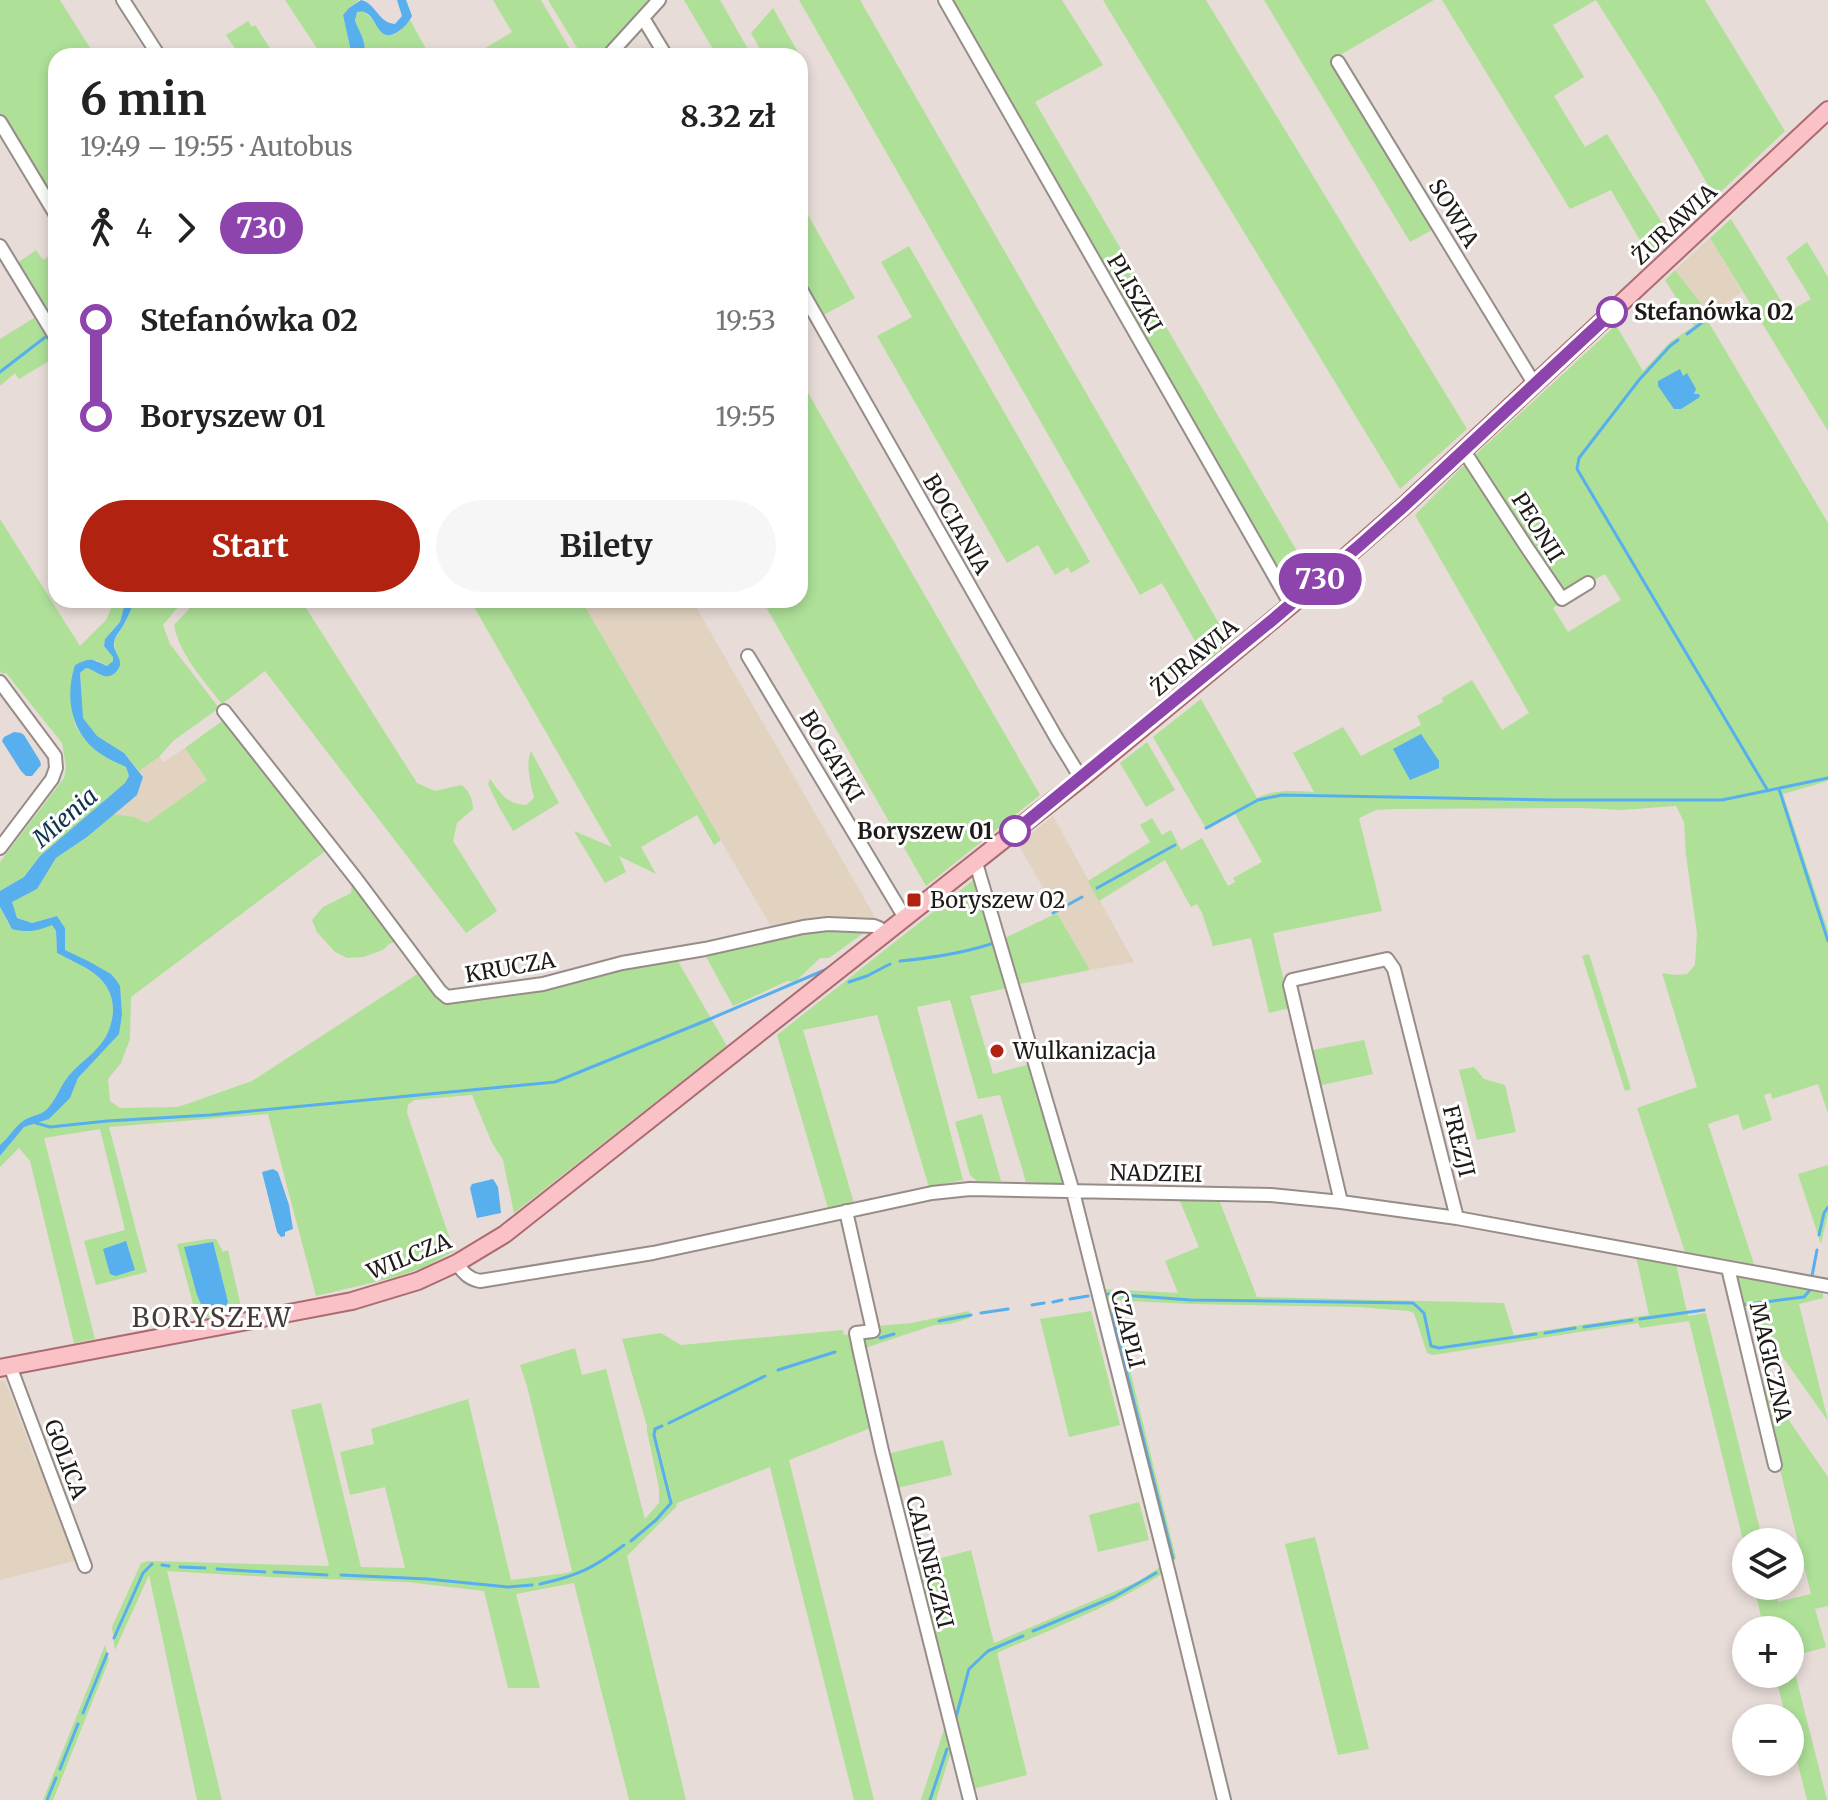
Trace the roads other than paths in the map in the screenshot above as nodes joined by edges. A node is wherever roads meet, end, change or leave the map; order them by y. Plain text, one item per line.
1 (123, 0) edge
2 (659, 0) edge
3 (945, 0) edge
4 (643, 18) junction
5 (154, 48) edge
6 (615, 48) edge
7 (661, 48) edge
8 (1338, 62) dead end
9 (1828, 110) edge
10 (0, 122) edge
11 (48, 202) edge
12 (0, 246) edge
13 (808, 302) edge
14 (48, 325) edge
15 (1535, 385) junction
16 (1464, 451) junction
17 (1588, 583) dead end
18 (1291, 605) junction
19 (748, 656) dead end
20 (0, 682) edge
21 (224, 711) dead end
22 (1083, 777) junction
23 (0, 848) edge
24 (976, 867) junction
25 (905, 918) junction
26 (885, 934) junction
27 (756, 1036) joint
28 (1073, 1192) junction
29 (1341, 1202) junction
30 (846, 1211) junction
31 (1457, 1218) junction
32 (457, 1263) junction
33 (1728, 1268) junction
34 (1828, 1286) edge
35 (5, 1367) edge
36 (1775, 1465) dead end
37 (85, 1566) dead end
38 (970, 1800) edge
39 (1224, 1800) edge

1 - 5 street
2 - 4 street
3 - 18 street, PLISZKI
4 - 6 street
4 - 7 street
8 - 15 street, SOWIA
9 - 15 main road, ŻURAWIA
10 - 11 street
12 - 14 street
13 - 22 street, BOCIANIA
15 - 16 main road, ŻURAWIA
16 - 17 street, PEONII
16 - 18 main road, ŻURAWIA
18 - 22 main road, ŻURAWIA
19 - 25 street, BOGATKI
20 - 23 street
21 - 26 street, KRUCZA
22 - 24 main road, ŻURAWIA
24 - 25 main road, ŻURAWIA
24 - 28 street, CZAPLI
25 - 26 main road, ŻURAWIA
26 - 27 main road, ŻURAWIA
27 - 32 main road, WILCZA
28 - 29 street, NADZIEI
28 - 30 street, NADZIEI
28 - 39 street, CZAPLI
29 - 31 street, NADZIEI
29 - 31 street, FREZJI
30 - 32 street, NADZIEI
30 - 38 street, CALINECZKI
31 - 33 street, NADZIEI
32 - 35 main road, WILCZA
33 - 34 street, NADZIEI
33 - 36 street, MAGICZNA
35 - 37 street, GOLICA

